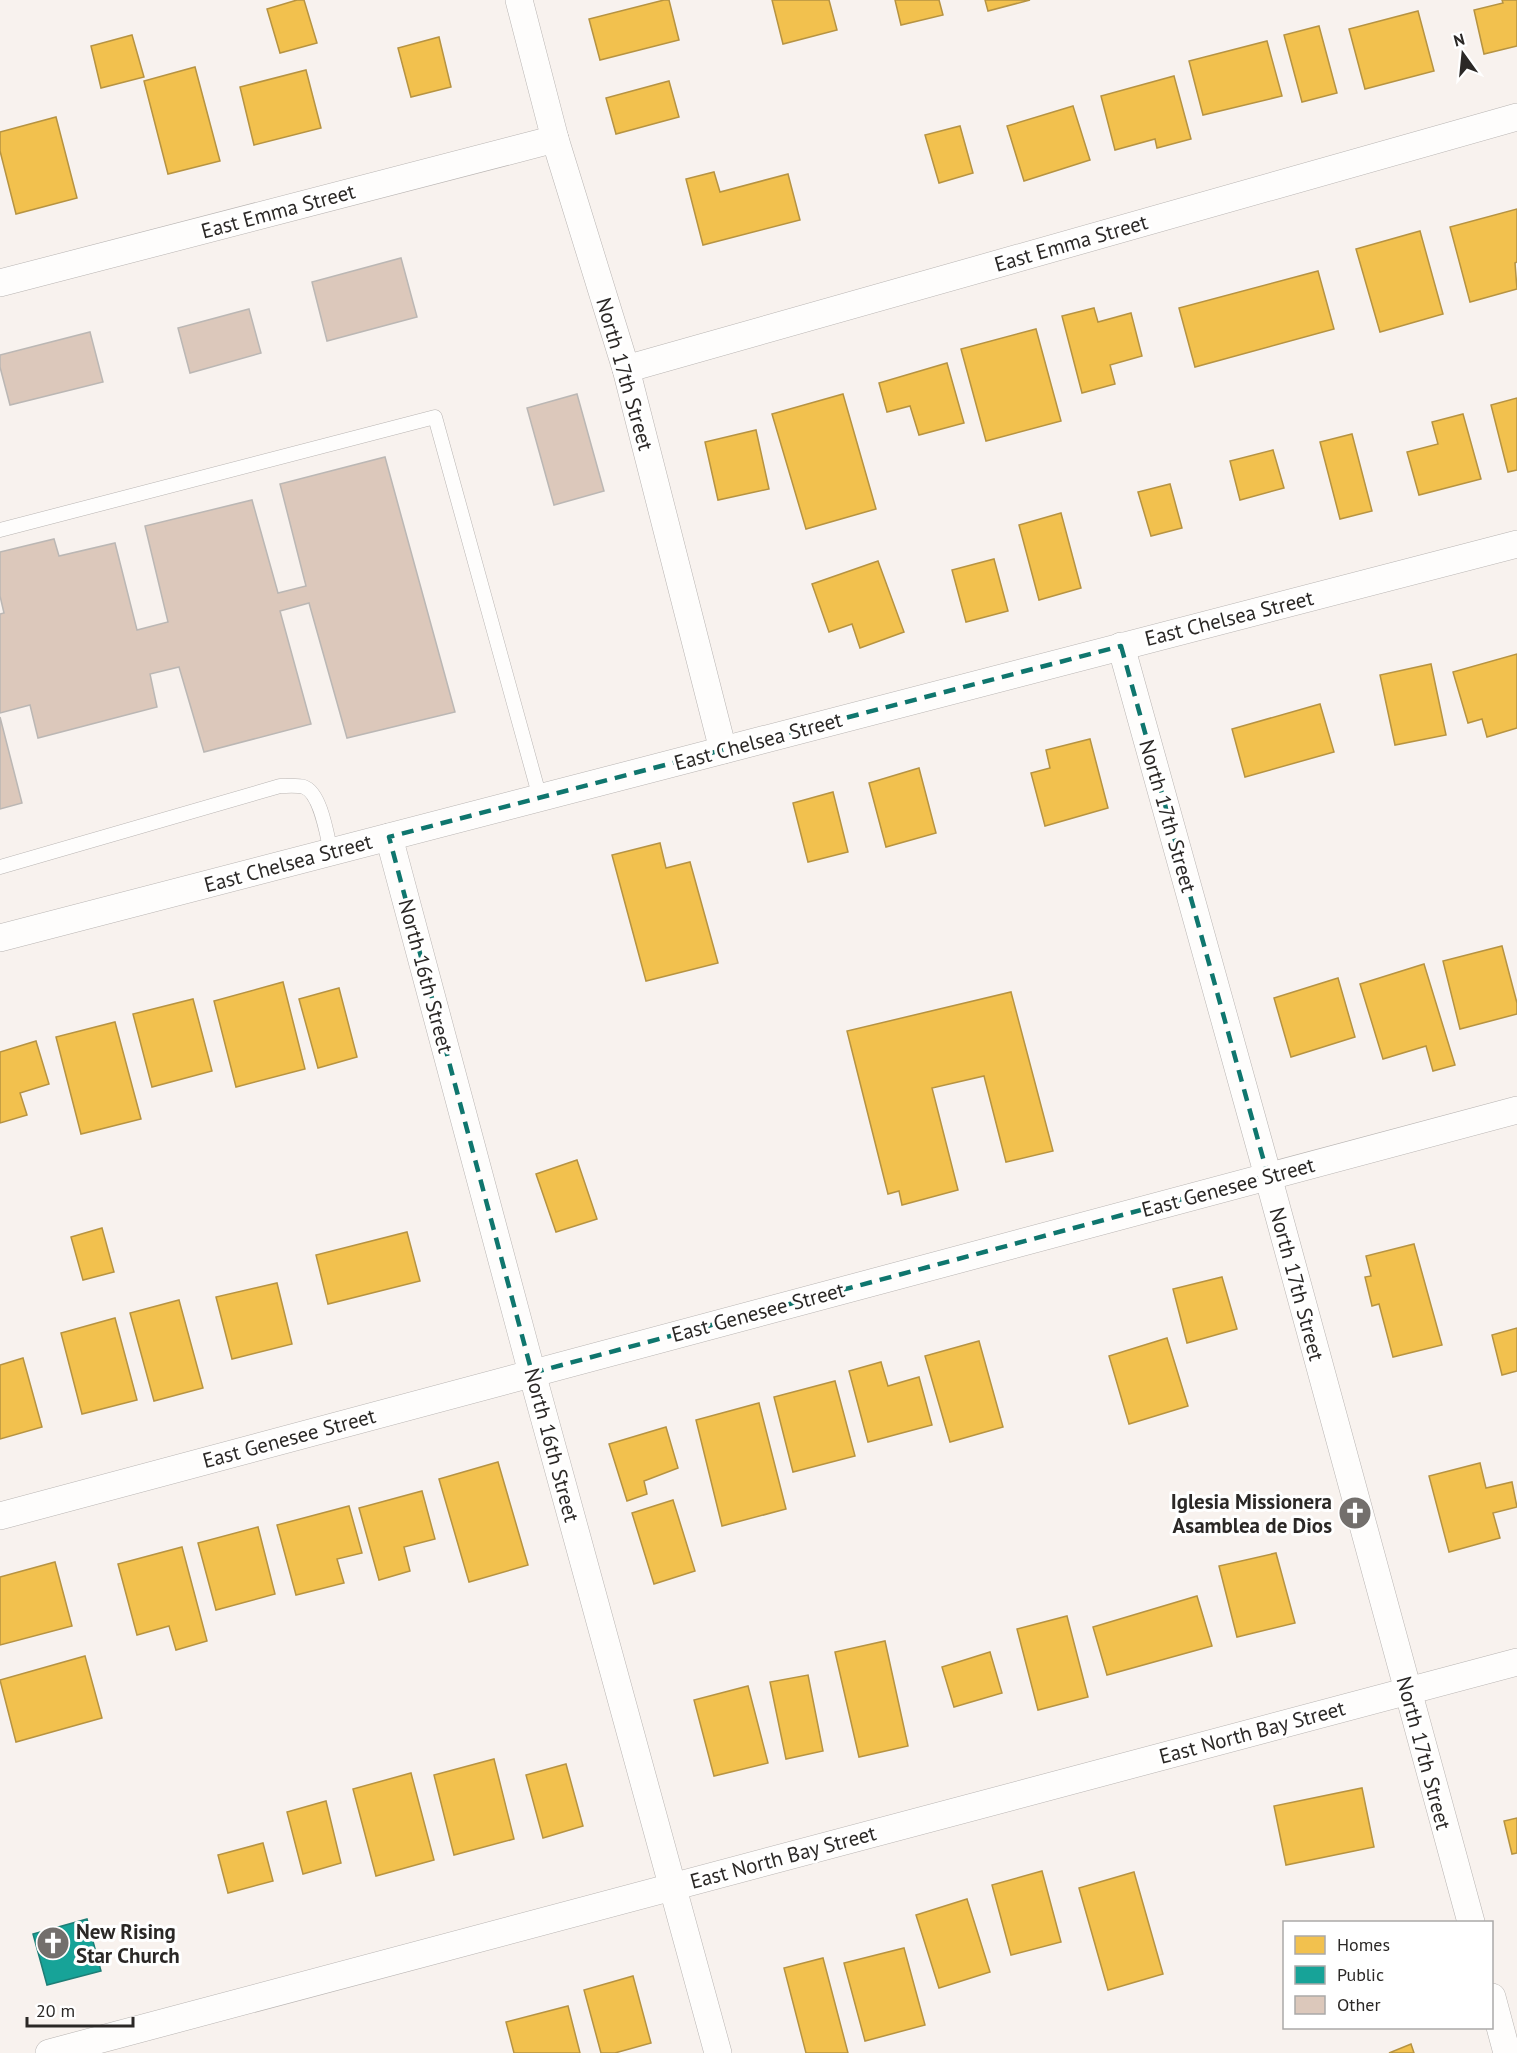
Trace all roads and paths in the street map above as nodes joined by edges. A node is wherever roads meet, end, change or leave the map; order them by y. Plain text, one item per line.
1 (519, 0) edge
2 (1517, 117) edge
3 (555, 139) junction
4 (0, 283) edge
5 (626, 369) junction
6 (0, 530) edge
7 (1517, 544) edge
8 (1121, 646) junction
9 (723, 750) junction
10 (540, 798) junction
11 (388, 837) junction
12 (331, 852) junction
13 (0, 867) edge
14 (0, 938) edge
15 (1517, 1110) edge
16 (1268, 1176) junction
17 (532, 1373) junction
18 (0, 1516) edge
19 (1517, 1662) edge
20 (1407, 1691) junction
21 (673, 1887) junction
22 (1470, 1921) edge
23 (1493, 2004) edge
24 (49, 2053) edge
25 (718, 2053) edge
26 (1507, 2053) edge

1 - 3 street, North 17th Street
2 - 5 street, East Emma Street
3 - 4 street, East Emma Street
3 - 5 street, North 17th Street
5 - 9 street, North 17th Street
6 - 10 lane
7 - 8 street, East Chelsea Street
8 - 9 street, East Chelsea Street
8 - 16 street, North 17th Street
9 - 10 street, East Chelsea Street
10 - 11 street, East Chelsea Street
11 - 12 street, East Chelsea Street
11 - 17 street, North 16th Street
12 - 13 lane
12 - 14 street, East Chelsea Street
15 - 16 street, East Genesee Street
16 - 17 street, East Genesee Street
16 - 20 street, North 17th Street
17 - 18 street, East Genesee Street
17 - 21 street, North 16th Street
19 - 20 street, East North Bay Street
20 - 21 street, East North Bay Street
20 - 22 street, North 17th Street
21 - 24 street, East North Bay Street
21 - 25 street, North 16th Street
23 - 26 street

